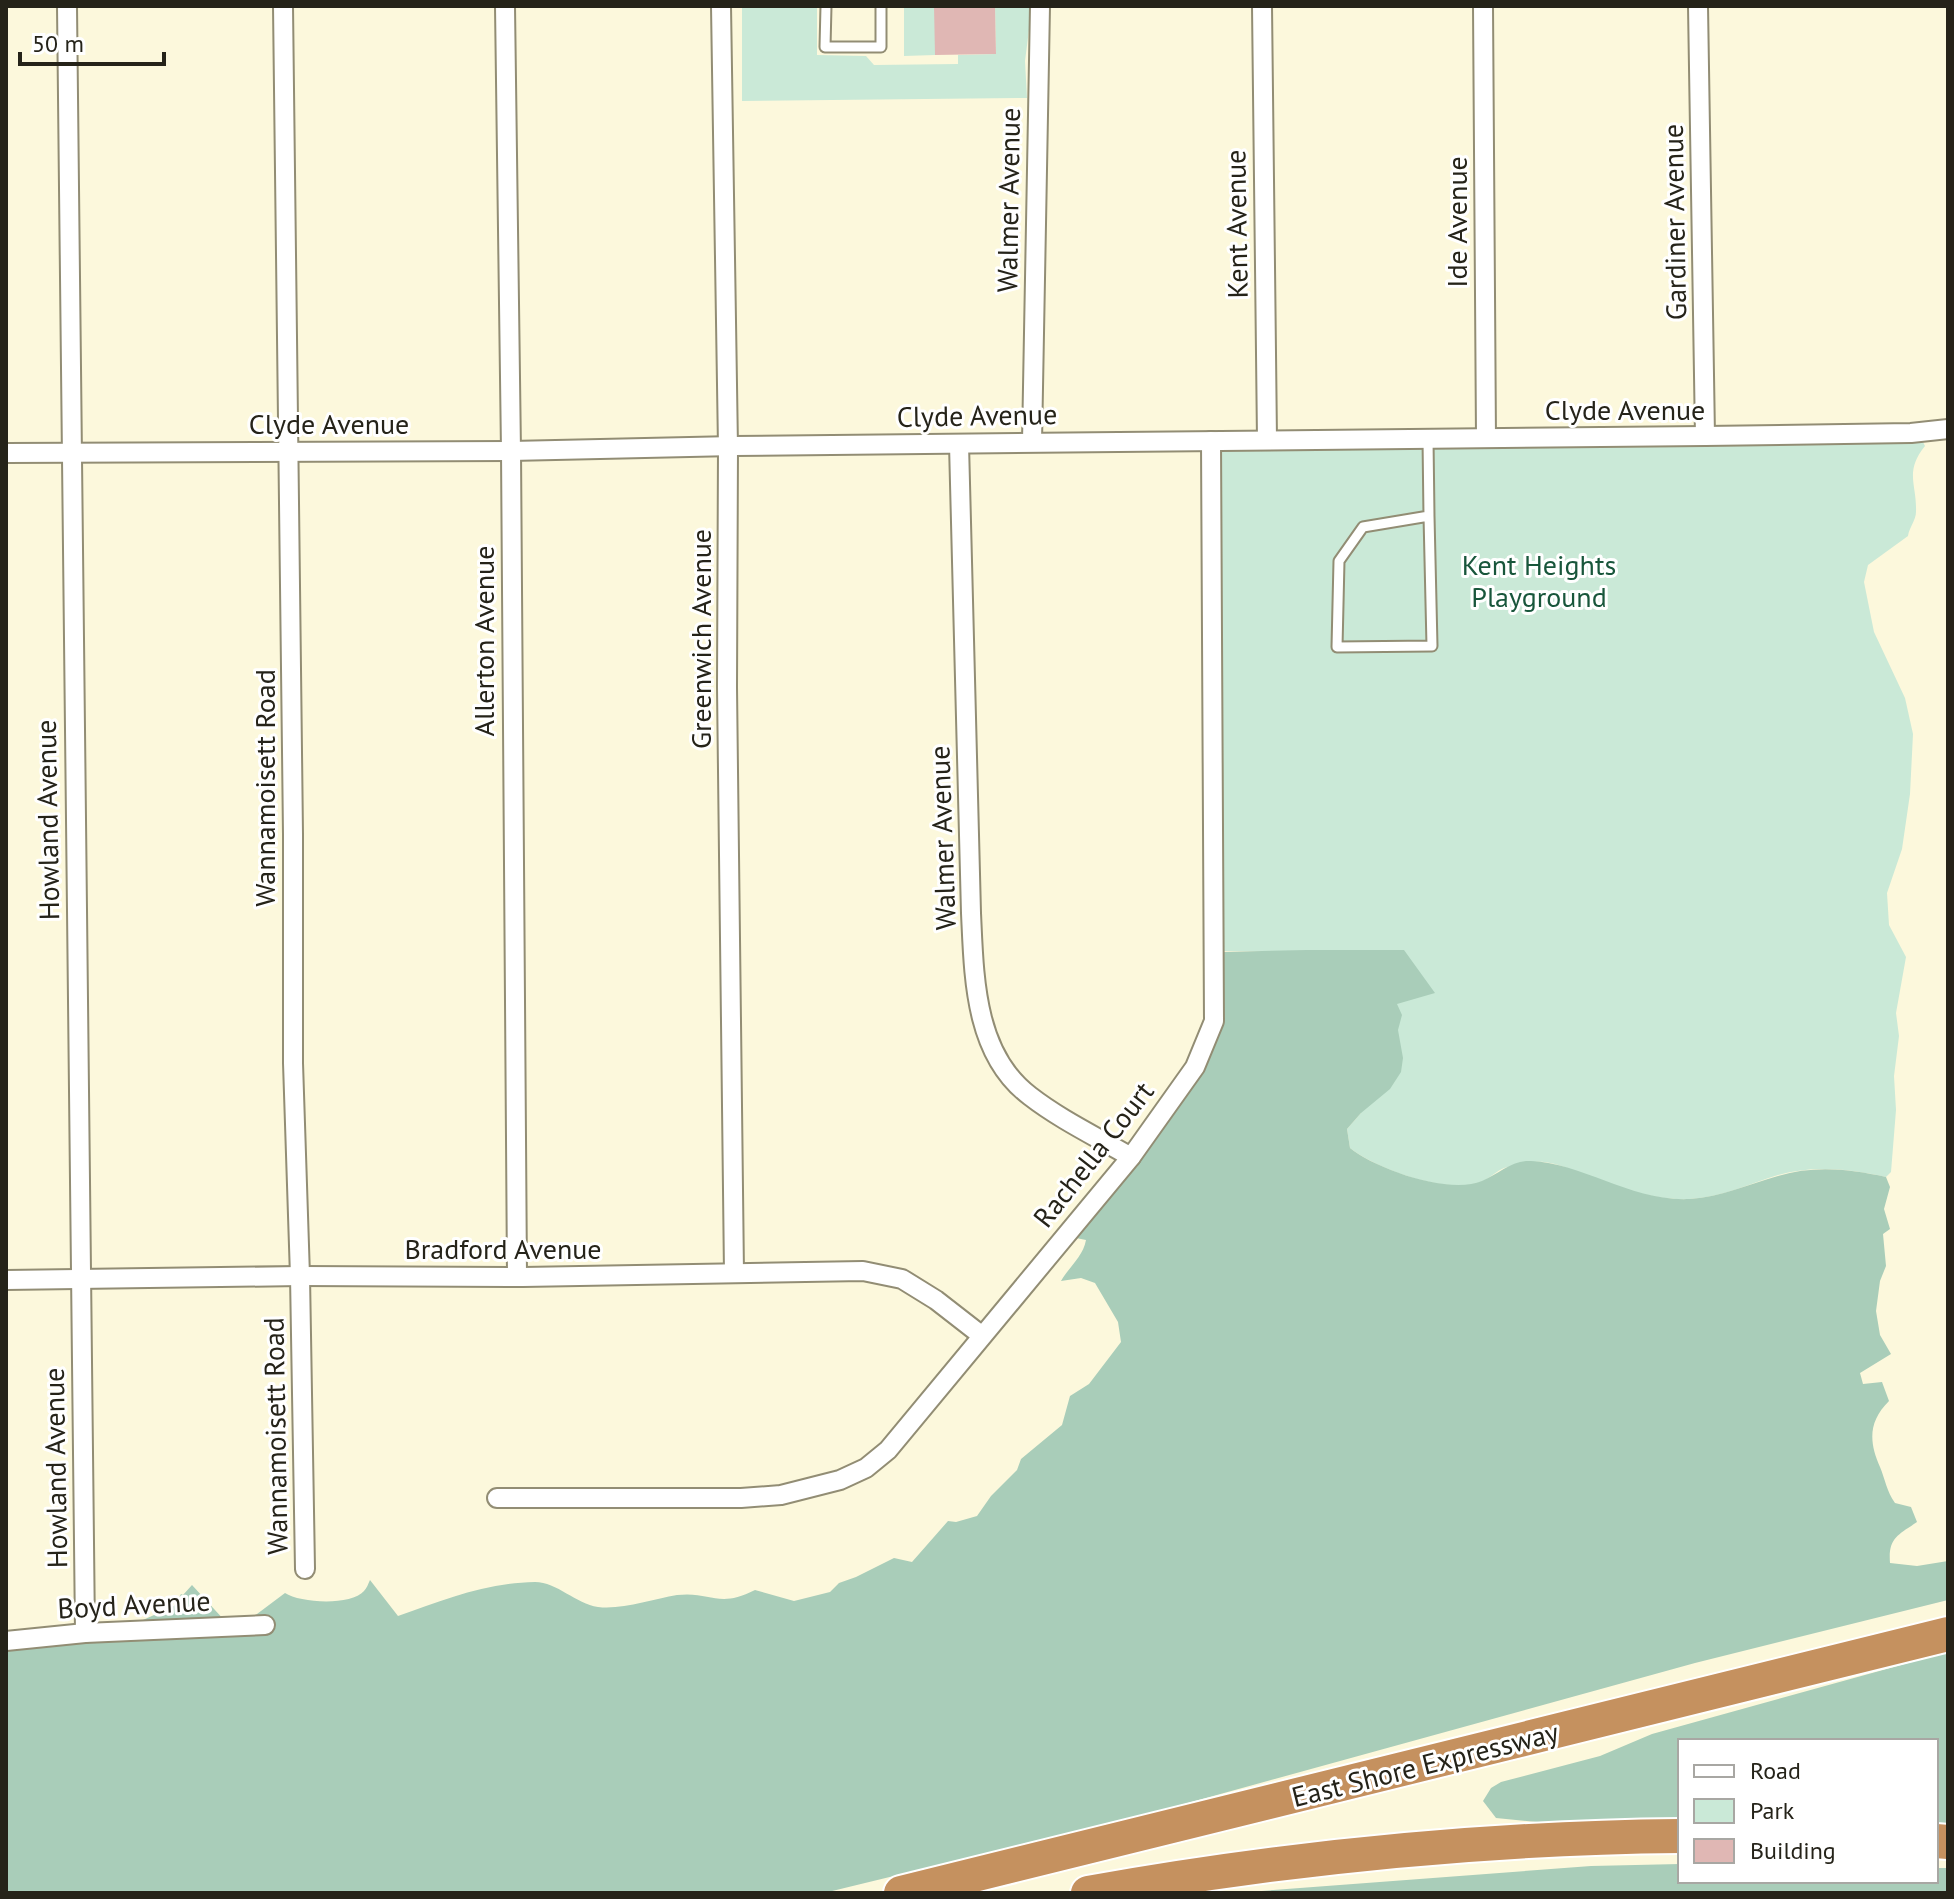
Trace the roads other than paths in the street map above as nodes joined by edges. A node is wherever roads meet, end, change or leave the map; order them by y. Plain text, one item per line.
1 (67, 6) edge
2 (283, 6) edge
3 (505, 6) edge
4 (721, 6) edge
5 (826, 6) edge
6 (881, 6) edge
7 (1040, 6) edge
8 (1262, 6) edge
9 (1483, 6) edge
10 (1698, 6) edge
11 (1948, 429) edge
12 (1705, 436) junction
13 (1486, 438) junction
14 (1428, 439) junction
15 (1267, 440) junction
16 (1211, 441) junction
17 (1032, 442) junction
18 (959, 444) junction
19 (728, 447) junction
20 (511, 451) junction
21 (71, 452) junction
22 (289, 452) junction
23 (6, 453) edge
24 (1429, 516) junction
25 (1131, 1157) junction
26 (734, 1273) junction
27 (300, 1276) junction
28 (517, 1276) junction
29 (80, 1278) junction
30 (6, 1280) edge
31 (981, 1335) junction
32 (497, 1498) dead end
33 (305, 1569) dead end
34 (265, 1625) dead end
35 (85, 1633) junction
36 (1948, 1634) edge
37 (6, 1641) edge
38 (1678, 1836) edge
39 (901, 1893) edge
40 (1088, 1893) edge

1 - 21 street, Howland Avenue
2 - 22 street, Wannamoisett Road
3 - 20 street, Allerton Avenue
4 - 19 street, Greenwich Avenue
5 - 6 lane
7 - 17 street, Walmer Avenue
8 - 15 street, Kent Avenue
9 - 13 street, Ide Avenue
10 - 12 street, Gardiner Avenue
11 - 12 street, Clyde Avenue
12 - 13 street, Clyde Avenue
13 - 14 street, Clyde Avenue
14 - 15 street, Clyde Avenue
14 - 24 lane
15 - 16 street, Clyde Avenue
16 - 17 street, Clyde Avenue
16 - 25 street, Rachella Court
17 - 18 street, Clyde Avenue
18 - 19 street, Clyde Avenue
18 - 25 street, Walmer Avenue
19 - 20 street, Clyde Avenue
19 - 26 street, Greenwich Avenue
20 - 22 street, Clyde Avenue
20 - 28 street, Allerton Avenue
21 - 22 street, Clyde Avenue
21 - 23 street, Clyde Avenue
21 - 29 street, Howland Avenue
22 - 27 street, Wannamoisett Road
24 - 24 lane
25 - 31 street, Rachella Court
26 - 28 street, Bradford Avenue
26 - 31 street, Bradford Avenue
27 - 28 street, Bradford Avenue
27 - 29 street, Bradford Avenue
27 - 33 street, Wannamoisett Road
29 - 30 street, Bradford Avenue
29 - 35 street, Howland Avenue
31 - 32 street, Rachella Court
34 - 35 street, Boyd Avenue
35 - 37 street, Boyd Avenue
36 - 39 highway, East Shore Expressway
38 - 40 highway

